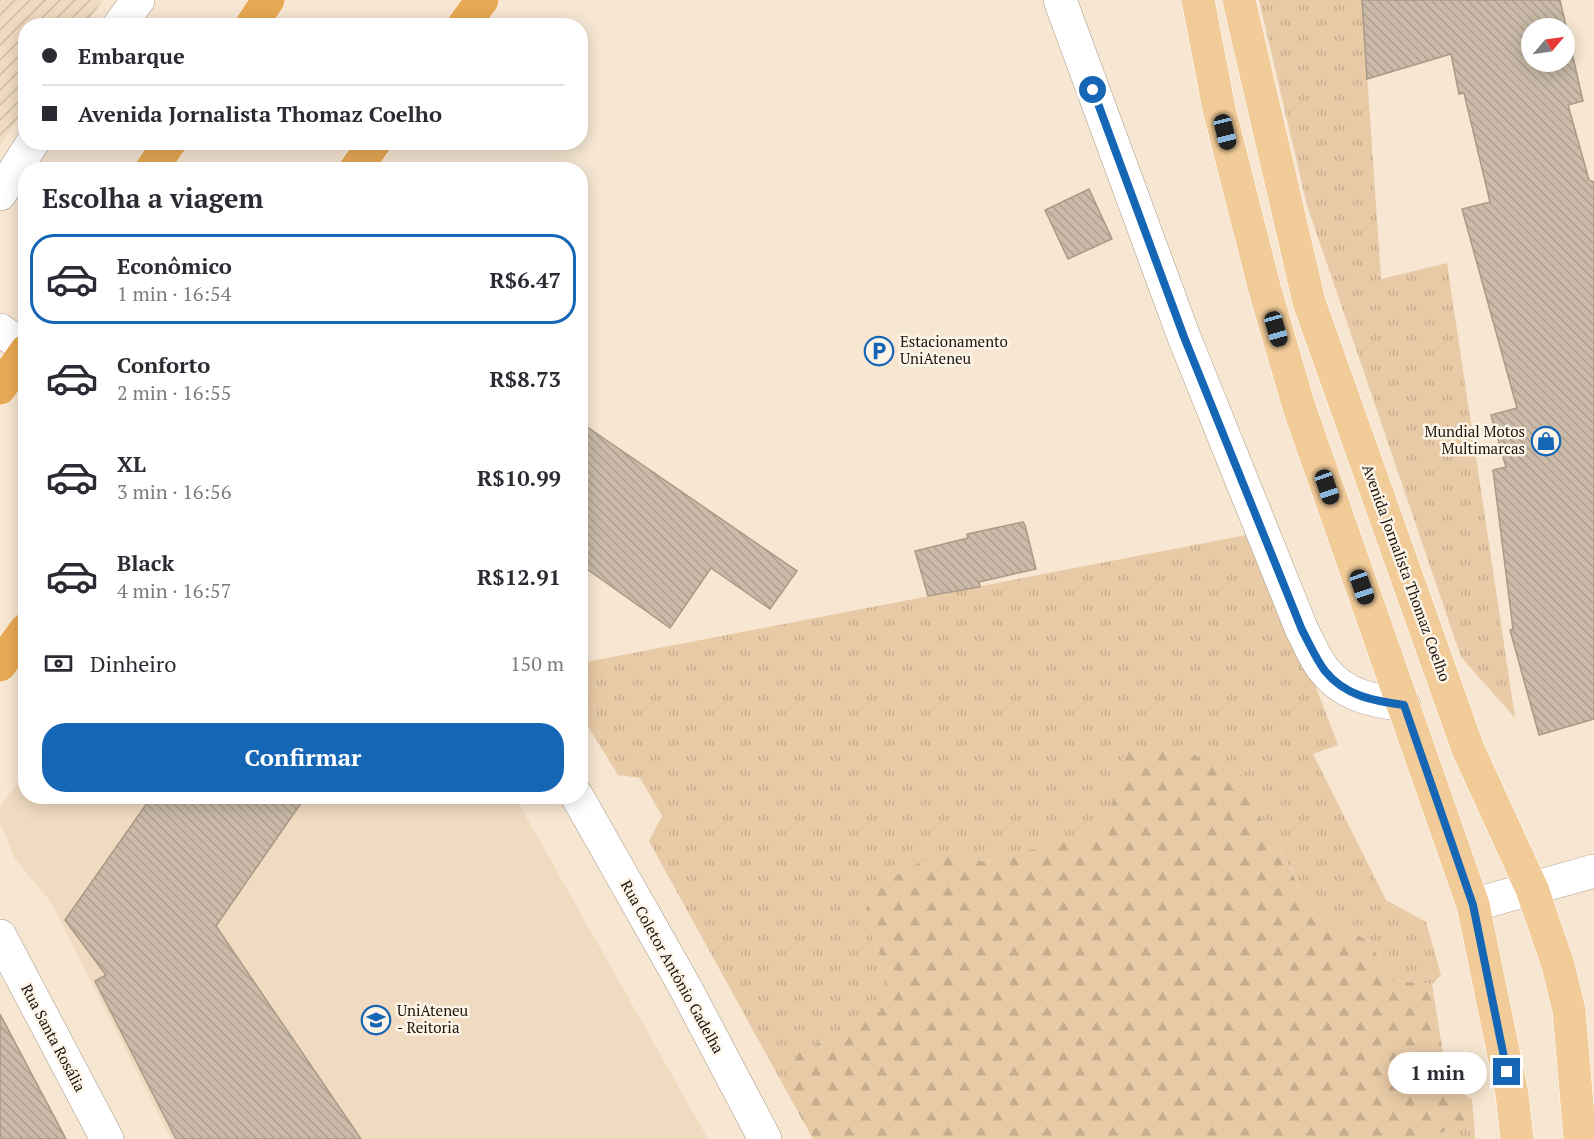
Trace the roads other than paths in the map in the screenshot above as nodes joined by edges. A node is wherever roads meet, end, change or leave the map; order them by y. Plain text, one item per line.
1 (138, 0) edge
2 (268, 0) edge
3 (482, 0) edge
4 (1060, 0) edge
5 (1198, 0) edge
6 (1239, 0) edge
7 (125, 18) edge
8 (256, 18) edge
9 (469, 18) edge
10 (18, 166) edge
11 (0, 194) edge
12 (0, 330) edge
13 (18, 344) edge
14 (18, 362) edge
15 (0, 388) edge
16 (18, 640) edge
17 (0, 665) edge
18 (1404, 705) junction
19 (582, 804) edge
20 (1594, 871) edge
21 (1532, 889) junction
22 (1473, 905) junction
23 (0, 936) edge
24 (106, 1139) edge
25 (765, 1139) edge
26 (1517, 1139) edge
27 (1580, 1139) edge

1 - 7 street
2 - 8 highway
3 - 9 highway
4 - 18 street
5 - 18 main road
6 - 21 main road, Avenida Jornalista Thomaz Coelho
10 - 11 street
12 - 13 street
14 - 15 highway
16 - 17 highway
18 - 22 main road
19 - 25 street, Rua Coletor Antônio Gadelha
20 - 21 street
21 - 22 street
21 - 27 main road, Avenida Jornalista Thomaz Coelho
22 - 26 main road
23 - 24 street, Rua Santa Rosália

